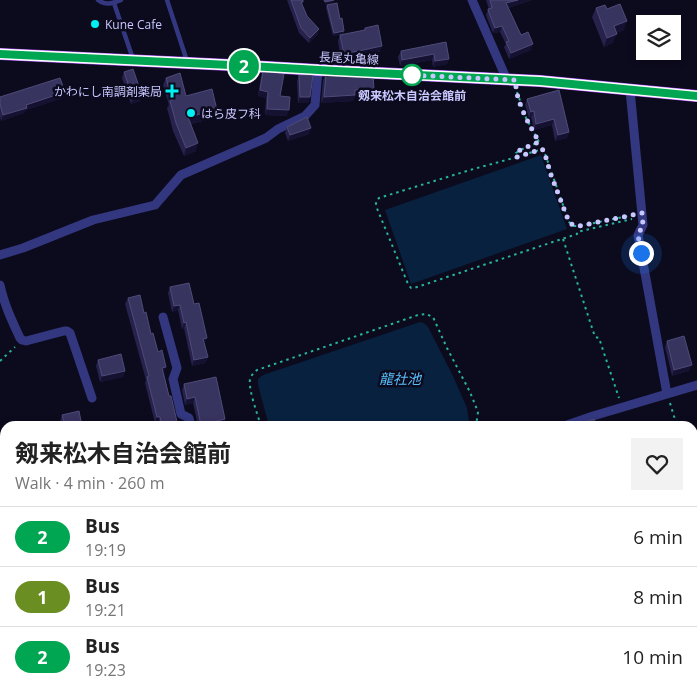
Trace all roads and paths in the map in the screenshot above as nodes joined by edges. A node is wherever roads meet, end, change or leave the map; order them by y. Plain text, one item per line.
1 (98, 0) edge
2 (122, 0) edge
3 (167, 0) edge
4 (472, 0) edge
5 (114, 3) junction
6 (0, 54) edge
7 (134, 60) junction
8 (188, 63) junction
9 (318, 70) junction
10 (512, 80) junction
11 (630, 90) junction
12 (697, 96) edge
13 (517, 157) junction
14 (642, 215) junction
15 (563, 239) junction
16 (0, 255) edge
17 (0, 285) edge
18 (163, 317) dead end
19 (22, 340) junction
20 (0, 361) edge
21 (697, 385) edge
22 (667, 394) junction
23 (92, 398) dead end
24 (622, 408) junction
25 (190, 421) edge
26 (260, 421) edge
27 (477, 421) edge
28 (580, 421) edge
29 (676, 421) edge

1 - 5 lane
2 - 5 lane
3 - 8 lane
4 - 10 street
5 - 7 lane
6 - 7 main road, 長尾丸亀線
7 - 8 main road, 長尾丸亀線
8 - 9 main road, 長尾丸亀線
9 - 10 main road, 長尾丸亀線
9 - 16 street
10 - 11 main road, 長尾丸亀線
10 - 13 path
11 - 12 main road, 長尾丸亀線
11 - 14 street
13 - 14 path
13 - 15 path
14 - 15 path
14 - 22 street
15 - 24 path
17 - 19 street
18 - 25 street
19 - 20 path
19 - 23 street
21 - 22 street
22 - 24 street
22 - 29 path
24 - 28 street
26 - 27 path

